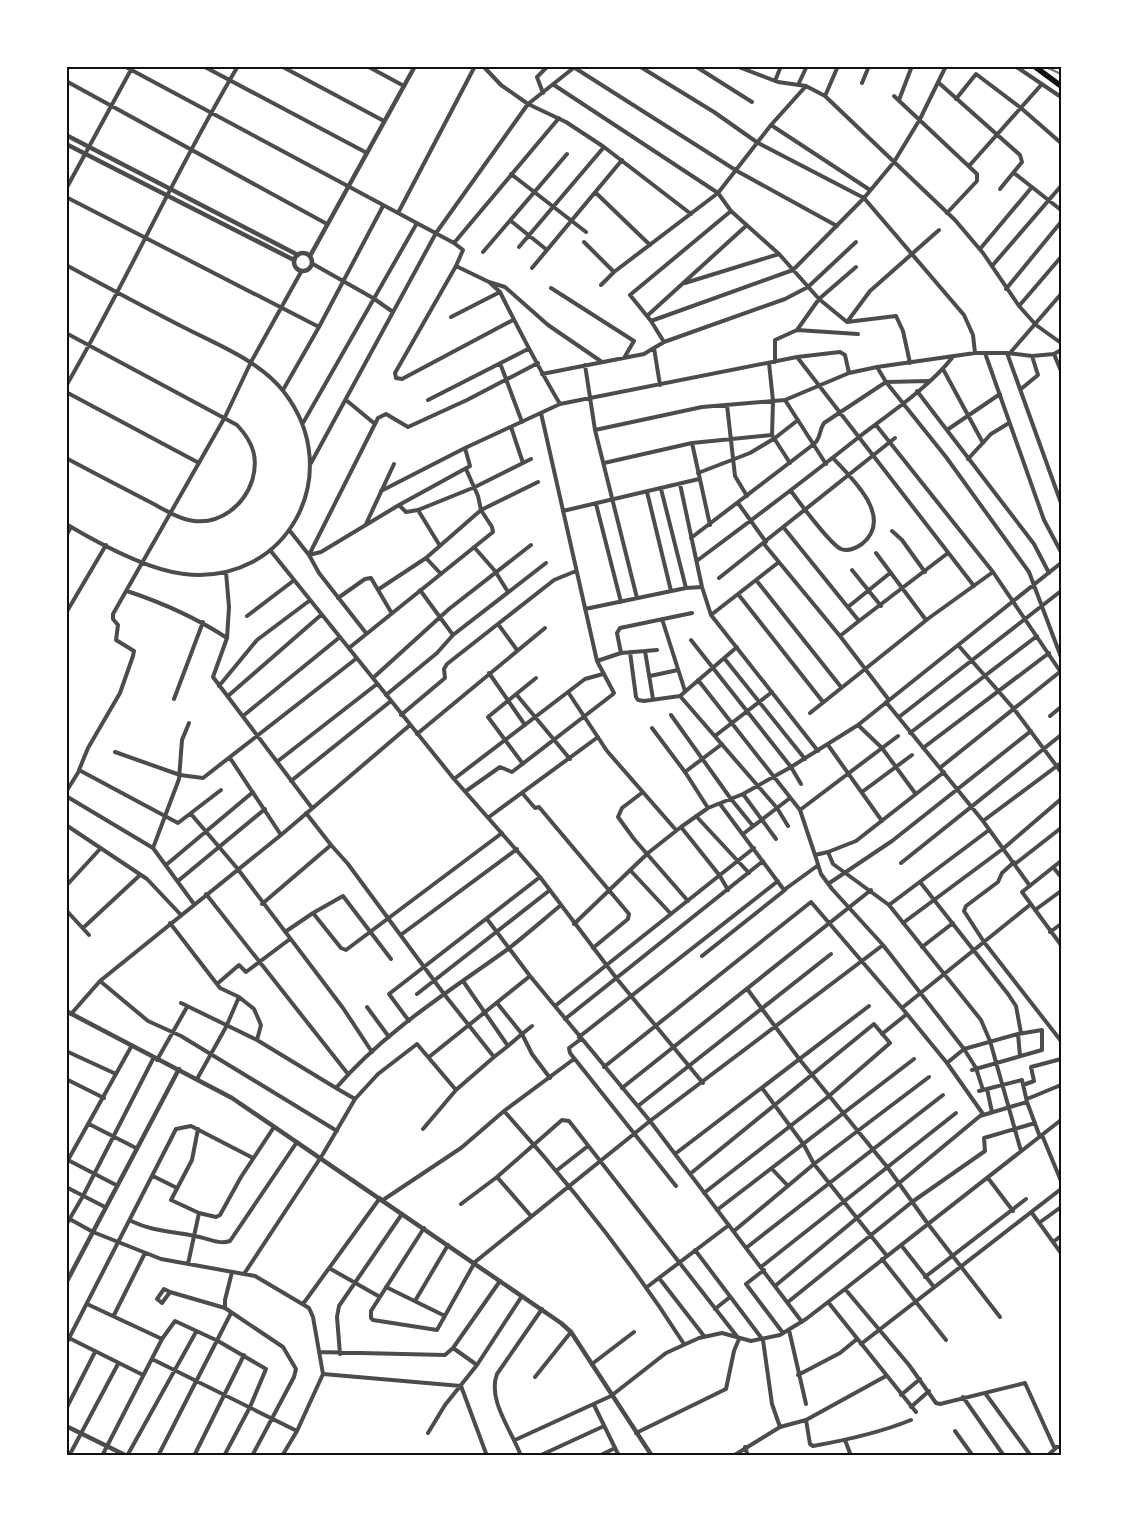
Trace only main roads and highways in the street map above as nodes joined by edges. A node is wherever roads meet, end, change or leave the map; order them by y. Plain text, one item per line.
1 (1034, 66) edge
2 (1061, 86) edge

1 - 2 main road

